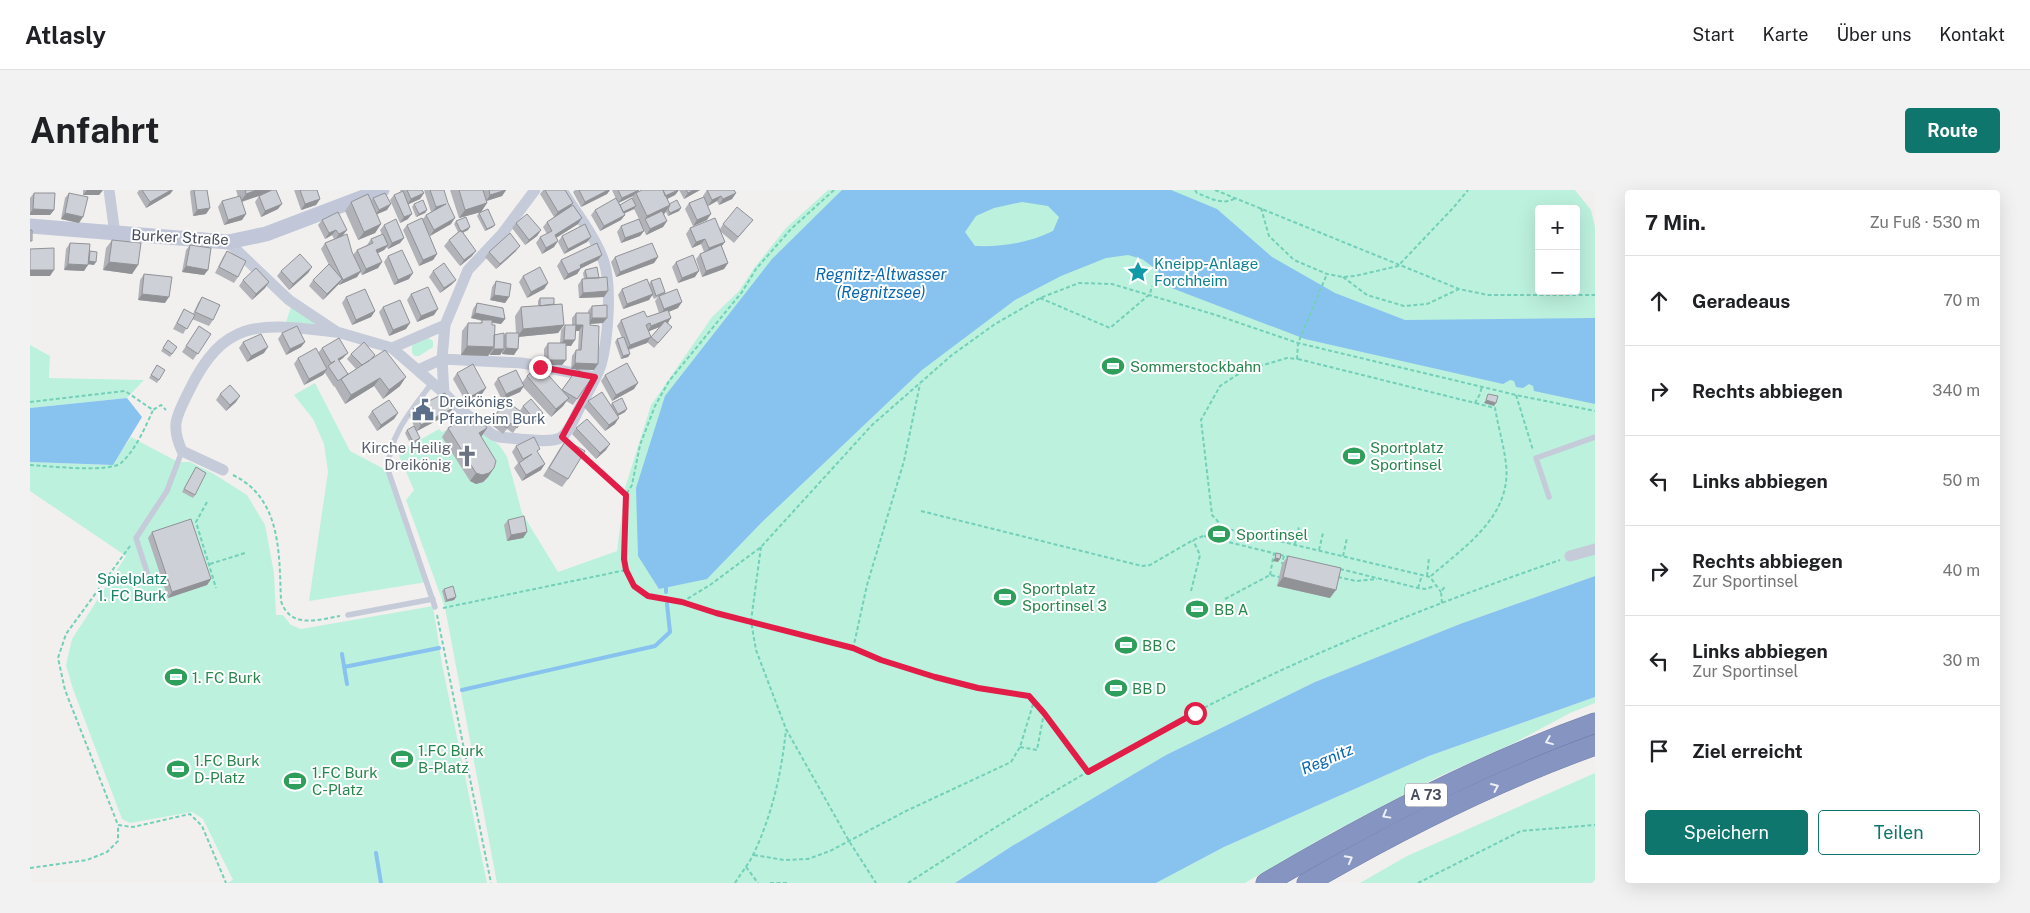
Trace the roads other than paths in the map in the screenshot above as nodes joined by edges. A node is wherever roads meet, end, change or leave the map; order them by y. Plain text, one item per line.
1 (109, 190) edge
2 (382, 190) edge
3 (535, 190) edge
4 (562, 190) edge
5 (30, 226) edge
6 (115, 234) junction
7 (228, 242) junction
8 (445, 325) junction
9 (337, 332) junction
10 (392, 348) junction
11 (442, 359) junction
12 (418, 370) junction
13 (595, 377) junction
14 (432, 383) junction
15 (444, 392) junction
16 (1595, 436) edge
17 (182, 451) junction
18 (223, 470) road end
19 (1549, 498) dead end
20 (1595, 549) edge
21 (1570, 556) road end
22 (149, 578) dead end
23 (433, 599) junction
24 (435, 608) road end
25 (348, 615) road end
26 (1595, 723) edge
27 (1595, 745) edge
28 (1266, 883) edge
29 (1307, 883) edge

1 - 6 street
2 - 7 main road, Burker Straße
3 - 8 street
4 - 13 street
5 - 6 main road, Burker Straße
6 - 7 main road, Burker Straße
7 - 9 street
8 - 10 street
8 - 11 street
9 - 10 street
9 - 17 street
10 - 12 street
11 - 12 street
11 - 13 street
11 - 15 street
12 - 14 street
13 - 15 street
14 - 15 street
14 - 23 lane
16 - 19 lane
17 - 18 street
17 - 22 lane
20 - 21 street
23 - 24 lane
23 - 25 lane
26 -> 28 highway, A 73
29 -> 27 highway, A 73

